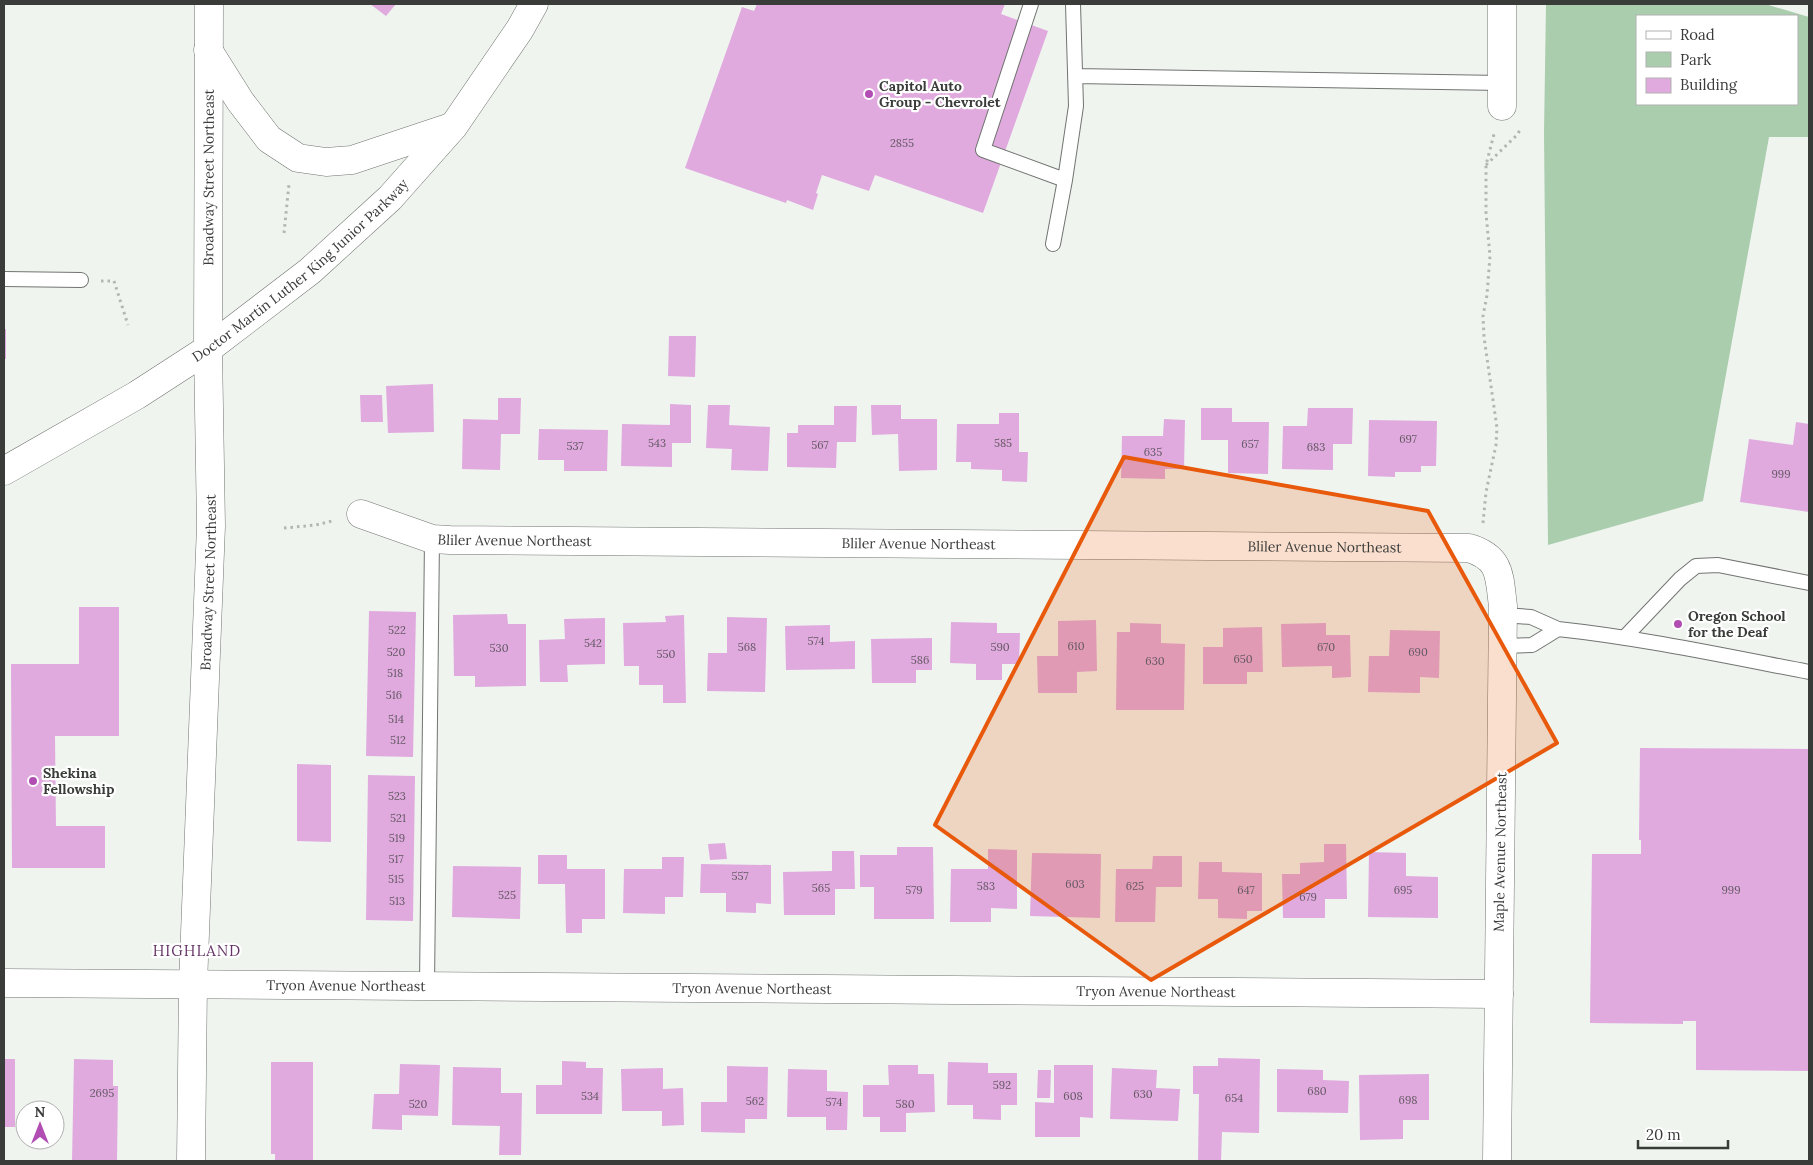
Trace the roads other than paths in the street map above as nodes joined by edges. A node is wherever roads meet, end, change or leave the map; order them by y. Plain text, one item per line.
1 (209, 4) edge
2 (534, 4) edge
3 (1031, 4) edge
4 (1073, 4) edge
5 (1502, 4) edge
6 (208, 50) junction
7 (1075, 76) junction
8 (1502, 95) joint
9 (453, 127) junction
10 (1065, 180) junction
11 (1053, 244) dead end
12 (4, 279) edge
13 (81, 280) road end
14 (208, 349) junction
15 (4, 471) edge
16 (361, 514) road end
17 (432, 539) junction
18 (1481, 551) joint
19 (1809, 583) edge
20 (1503, 615) junction
21 (1558, 629) junction
22 (1624, 638) junction
23 (1503, 646) junction
24 (1809, 672) edge
25 (4, 983) edge
26 (193, 984) junction
27 (427, 986) junction
28 (1499, 994) junction
29 (191, 1161) edge
30 (1497, 1161) edge

1 - 6 main road, Broadway Street Northeast
2 - 9 main road, Doctor Martin Luther King Junior Parkway
3 - 10 lane
4 - 7 lane
5 - 8 main road
6 - 9 main road
6 - 14 main road, Broadway Street Northeast
7 - 8 lane
7 - 10 lane
9 - 14 main road, Doctor Martin Luther King Junior Parkway
10 - 11 lane
12 - 13 lane
14 - 15 main road, Doctor Martin Luther King Junior Parkway
14 - 26 main road, Broadway Street Northeast
16 - 17 main road, Bliler Avenue Northeast
17 - 18 main road, Bliler Avenue Northeast
17 - 27 lane
18 - 20 main road, Maple Avenue Northeast
19 - 22 lane
20 - 21 lane
20 - 23 main road, Maple Avenue Northeast
21 - 22 lane
21 - 23 lane
22 - 24 lane
23 - 28 main road, Maple Avenue Northeast
25 - 26 main road, Tryon Avenue Northeast
26 - 27 main road, Tryon Avenue Northeast
26 - 29 main road, Broadway Street Northeast
27 - 28 main road, Tryon Avenue Northeast
28 - 30 main road, Maple Avenue Northeast

